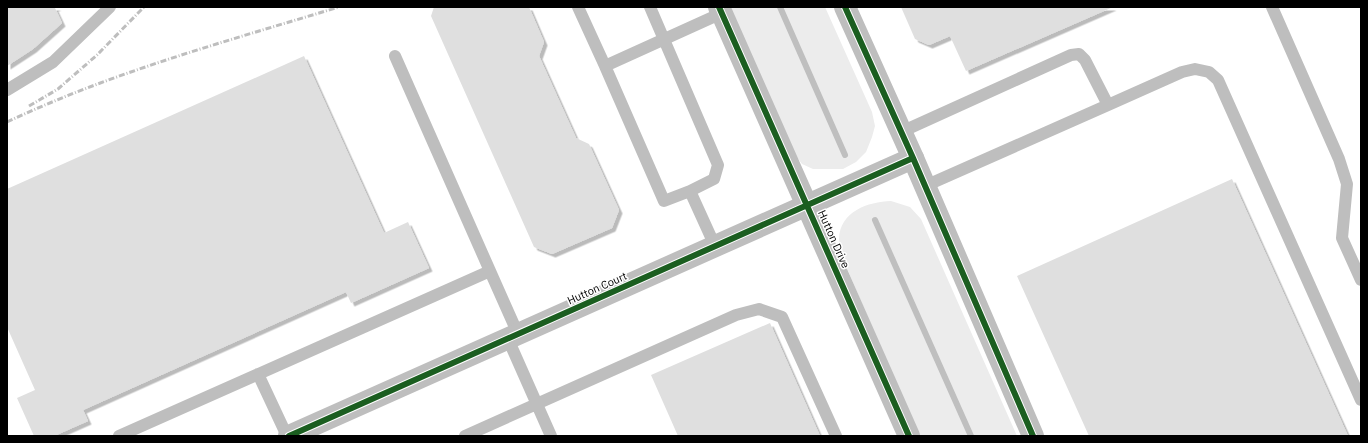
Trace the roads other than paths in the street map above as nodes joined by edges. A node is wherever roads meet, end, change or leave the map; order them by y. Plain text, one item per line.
1 (110, 7) edge
2 (578, 7) edge
3 (650, 7) edge
4 (845, 7) edge
5 (1272, 7) edge
6 (721, 10) edge
7 (665, 39) junction
8 (395, 56) dead end
9 (605, 66) junction
10 (7, 90) edge
11 (1108, 105) junction
12 (901, 132) junction
13 (913, 158) junction
14 (925, 186) junction
15 (690, 191) junction
16 (808, 205) junction
17 (715, 246) junction
18 (490, 271) junction
19 (1361, 280) edge
20 (513, 336) junction
21 (258, 374) junction
22 (1361, 400) edge
23 (537, 404) junction
24 (119, 436) edge
25 (288, 436) edge
26 (466, 436) edge
27 (551, 436) edge
28 (836, 436) edge
29 (909, 436) edge
30 (1033, 436) edge

1 - 10 lane
2 - 9 lane
3 - 7 lane
4 - 12 street
5 - 19 lane
6 - 7 lane
6 - 16 street, Hutton Drive
7 - 9 lane
7 - 15 lane
8 - 18 lane
9 - 15 lane
11 - 12 lane
11 - 14 lane
11 - 22 lane
12 - 13 street
13 - 14 street
13 - 16 street, Hutton Court
14 - 30 street
15 - 17 lane
16 - 17 street, Hutton Court
16 - 29 street, Hutton Drive
17 - 20 street, Hutton Court
18 - 20 lane
18 - 21 lane
20 - 23 lane
20 - 25 street, Hutton Court
21 - 24 lane
21 - 25 lane
23 - 26 lane
23 - 27 lane
23 - 28 lane

